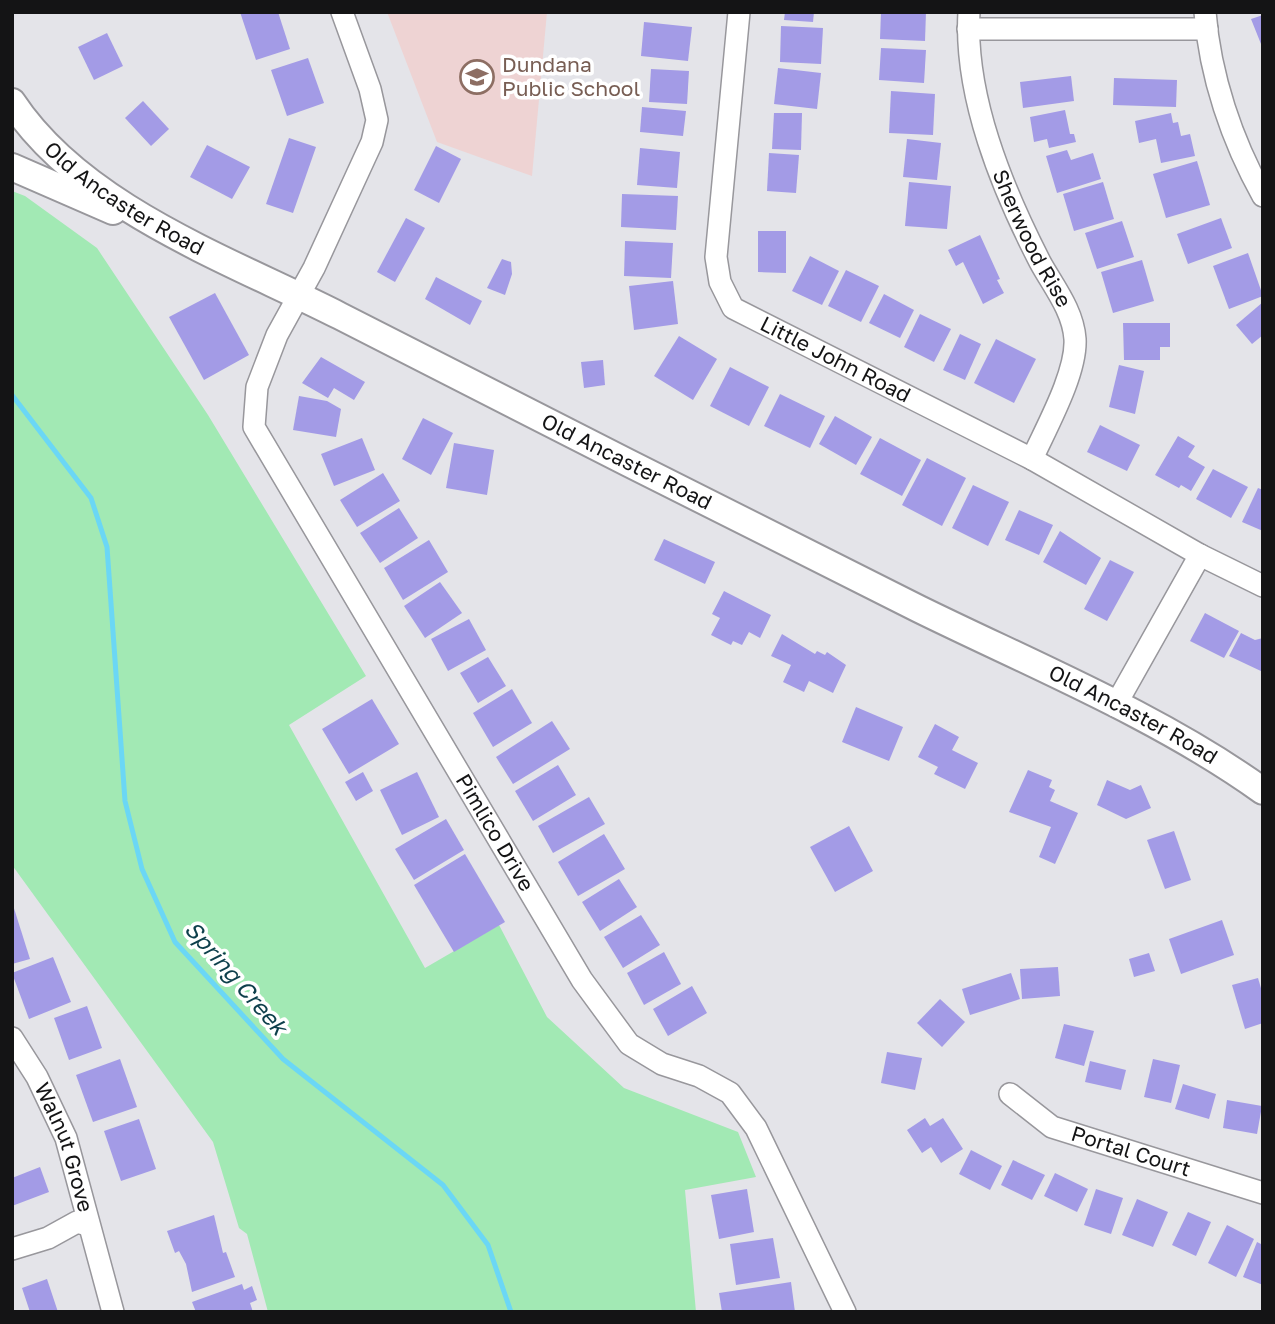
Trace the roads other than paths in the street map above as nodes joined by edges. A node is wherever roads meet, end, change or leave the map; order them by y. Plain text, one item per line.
1 (342, 12) edge
2 (739, 12) edge
3 (968, 21) edge
4 (1206, 21) edge
5 (12, 102) edge
6 (12, 167) edge
7 (1263, 196) edge
8 (164, 228) junction
9 (299, 296) junction
10 (1032, 459) junction
11 (1200, 555) junction
12 (1263, 586) edge
13 (1115, 706) junction
14 (1263, 791) edge
15 (12, 1038) edge
16 (1010, 1094) dead end
17 (1263, 1193) edge
18 (88, 1225) junction
19 (12, 1249) edge
20 (113, 1312) edge
21 (845, 1312) edge

1 - 9 street, Pimlico Drive
2 - 10 street, Little John Road
3 - 4 street
3 - 10 street, Sherwood Rise
4 - 7 street
5 - 8 street, Old Ancaster Road
6 - 8 street
8 - 9 street, Old Ancaster Road
9 - 13 street, Old Ancaster Road
9 - 21 street, Pimlico Drive
10 - 11 street, Little John Road
11 - 12 street, Little John Road
11 - 13 street
13 - 14 street, Old Ancaster Road
15 - 18 street, Walnut Grove
16 - 17 street, Portal Court
18 - 19 street
18 - 20 street, Walnut Grove

